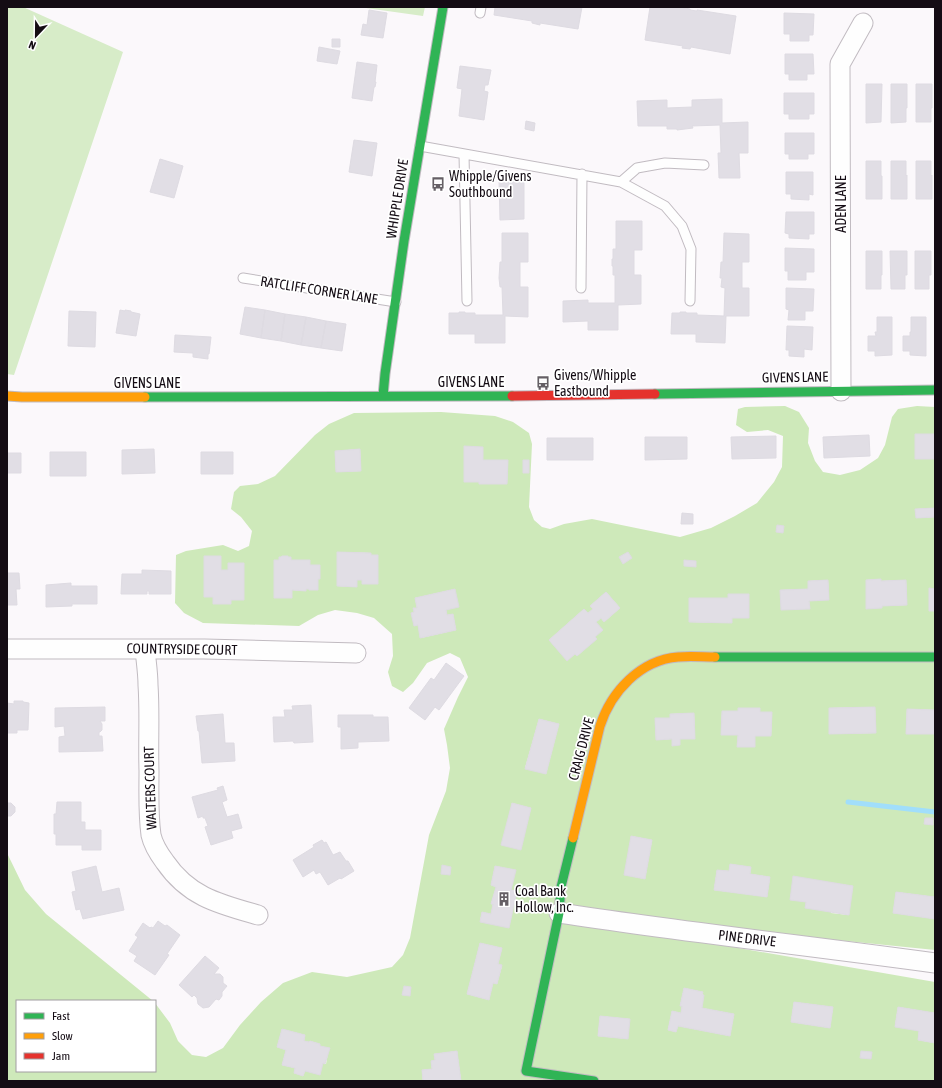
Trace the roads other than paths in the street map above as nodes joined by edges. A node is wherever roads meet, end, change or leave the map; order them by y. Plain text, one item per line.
1 (443, 7) edge
2 (863, 23) dead end
3 (420, 146) junction
4 (464, 154) junction
5 (704, 165) dead end
6 (582, 174) junction
7 (621, 182) junction
8 (243, 278) dead end
9 (581, 288) dead end
10 (467, 301) dead end
11 (690, 301) dead end
12 (396, 302) junction
13 (935, 390) edge
14 (841, 391) junction
15 (7, 396) edge
16 (383, 396) junction
17 (145, 648) junction
18 (7, 649) edge
19 (356, 653) dead end
20 (935, 657) edge
21 (559, 913) junction
22 (258, 914) dead end
23 (935, 963) edge
24 (594, 1081) edge

1 - 3 street, WHIPPLE DRIVE
2 - 14 street, ADEN LANE
3 - 4 lane
3 - 12 street, WHIPPLE DRIVE
4 - 6 lane
4 - 10 lane
5 - 7 lane
6 - 7 lane
6 - 9 lane
7 - 11 lane
8 - 12 lane, RATCLIFF CORNER LANE
12 - 16 street, WHIPPLE DRIVE
13 - 14 street, GIVENS LANE
14 - 16 street, GIVENS LANE
15 - 16 street, GIVENS LANE
17 - 18 street, COUNTRYSIDE COURT
17 - 19 street, COUNTRYSIDE COURT
17 - 22 street, WALTERS COURT
20 - 21 street, CRAIG DRIVE
21 - 23 street, PINE DRIVE
21 - 24 street, CRAIG DRIVE

